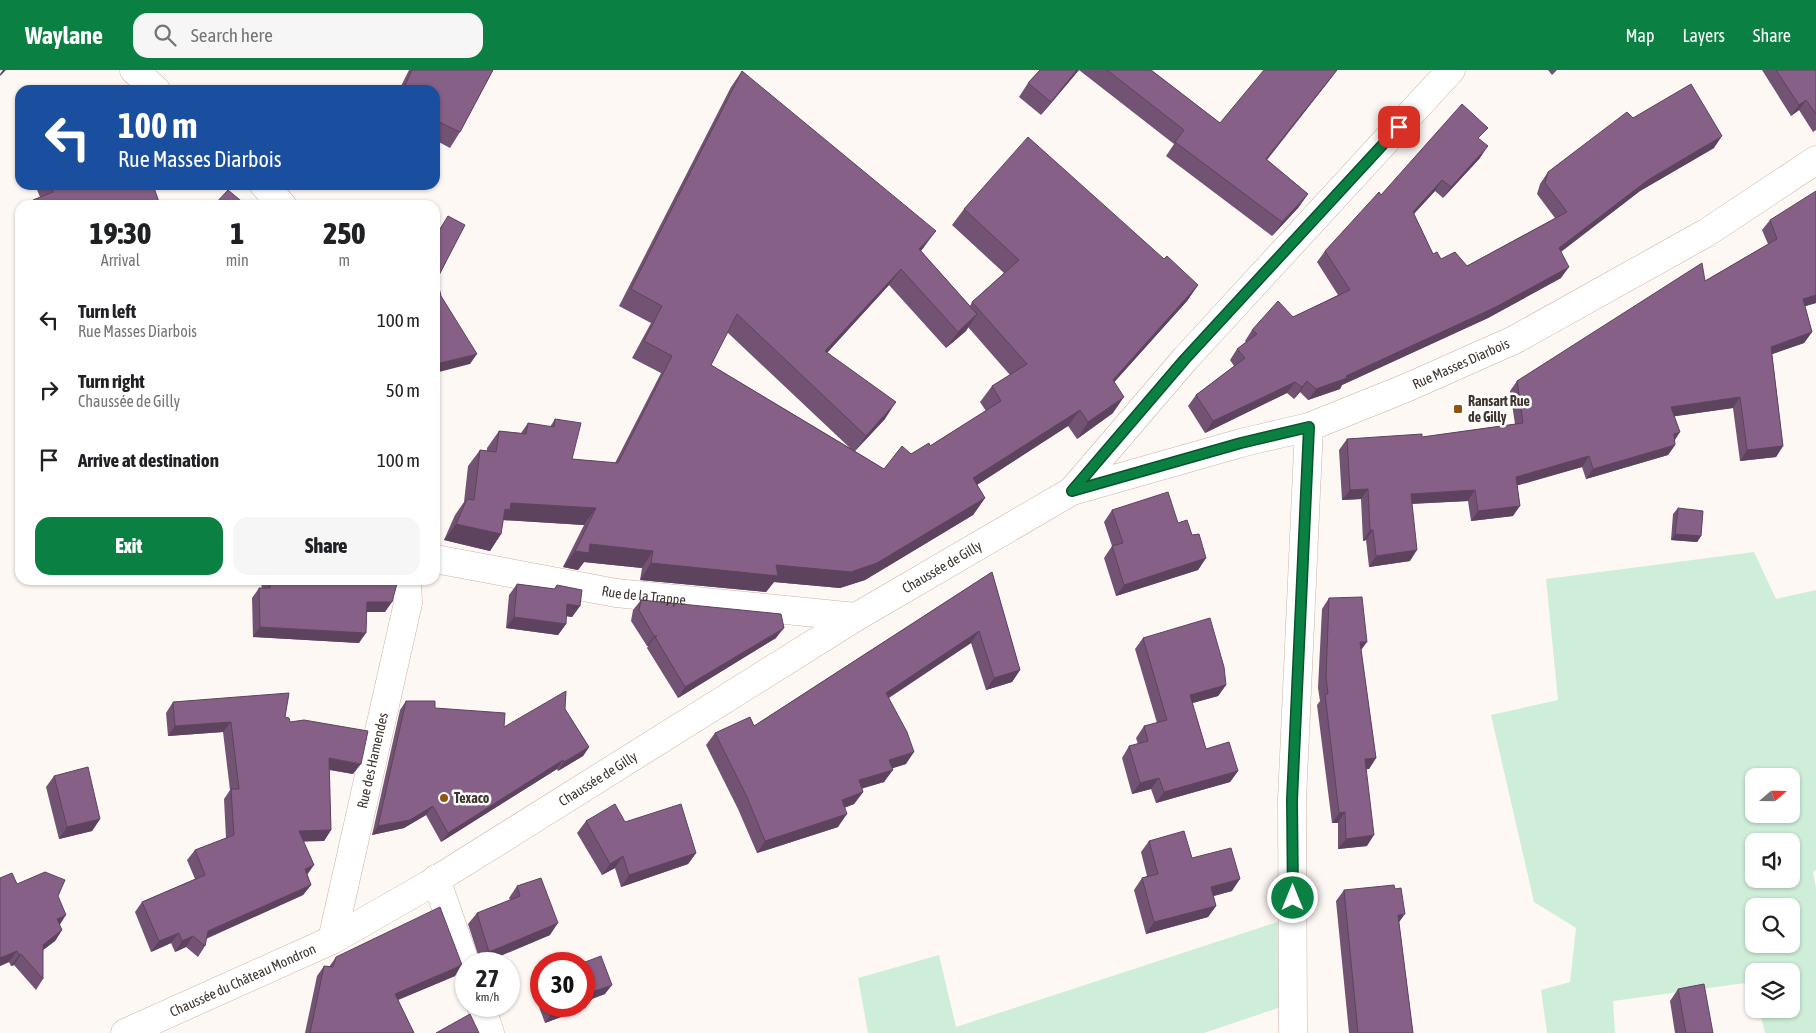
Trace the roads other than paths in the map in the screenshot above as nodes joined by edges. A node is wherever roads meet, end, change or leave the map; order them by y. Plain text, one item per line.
1 (134, 70) edge
2 (1451, 70) edge
3 (150, 85) edge
4 (1816, 160) edge
5 (268, 190) edge
6 (278, 200) edge
7 (1309, 427) junction
8 (1072, 491) junction
9 (440, 560) edge
10 (407, 585) edge
11 (856, 616) junction
12 (436, 879) junction
13 (332, 940) junction
14 (461, 952) edge
15 (485, 1017) edge
16 (125, 1033) edge
17 (490, 1033) edge
18 (1293, 1033) edge

1 - 3 street
2 - 8 street, Chaussée de Gilly
4 - 7 street, Rue Masses Diarbois
5 - 6 street
7 - 8 street, Rue Masses Diarbois
7 - 18 street
8 - 11 street, Chaussée de Gilly
9 - 11 street, Rue de la Trappe
10 - 13 street, Rue des Hamendes
11 - 12 street, Chaussée de Gilly
12 - 13 street, Chaussée de Gilly
12 - 14 street
13 - 16 street, Chaussée du Château Mondron
15 - 17 street

